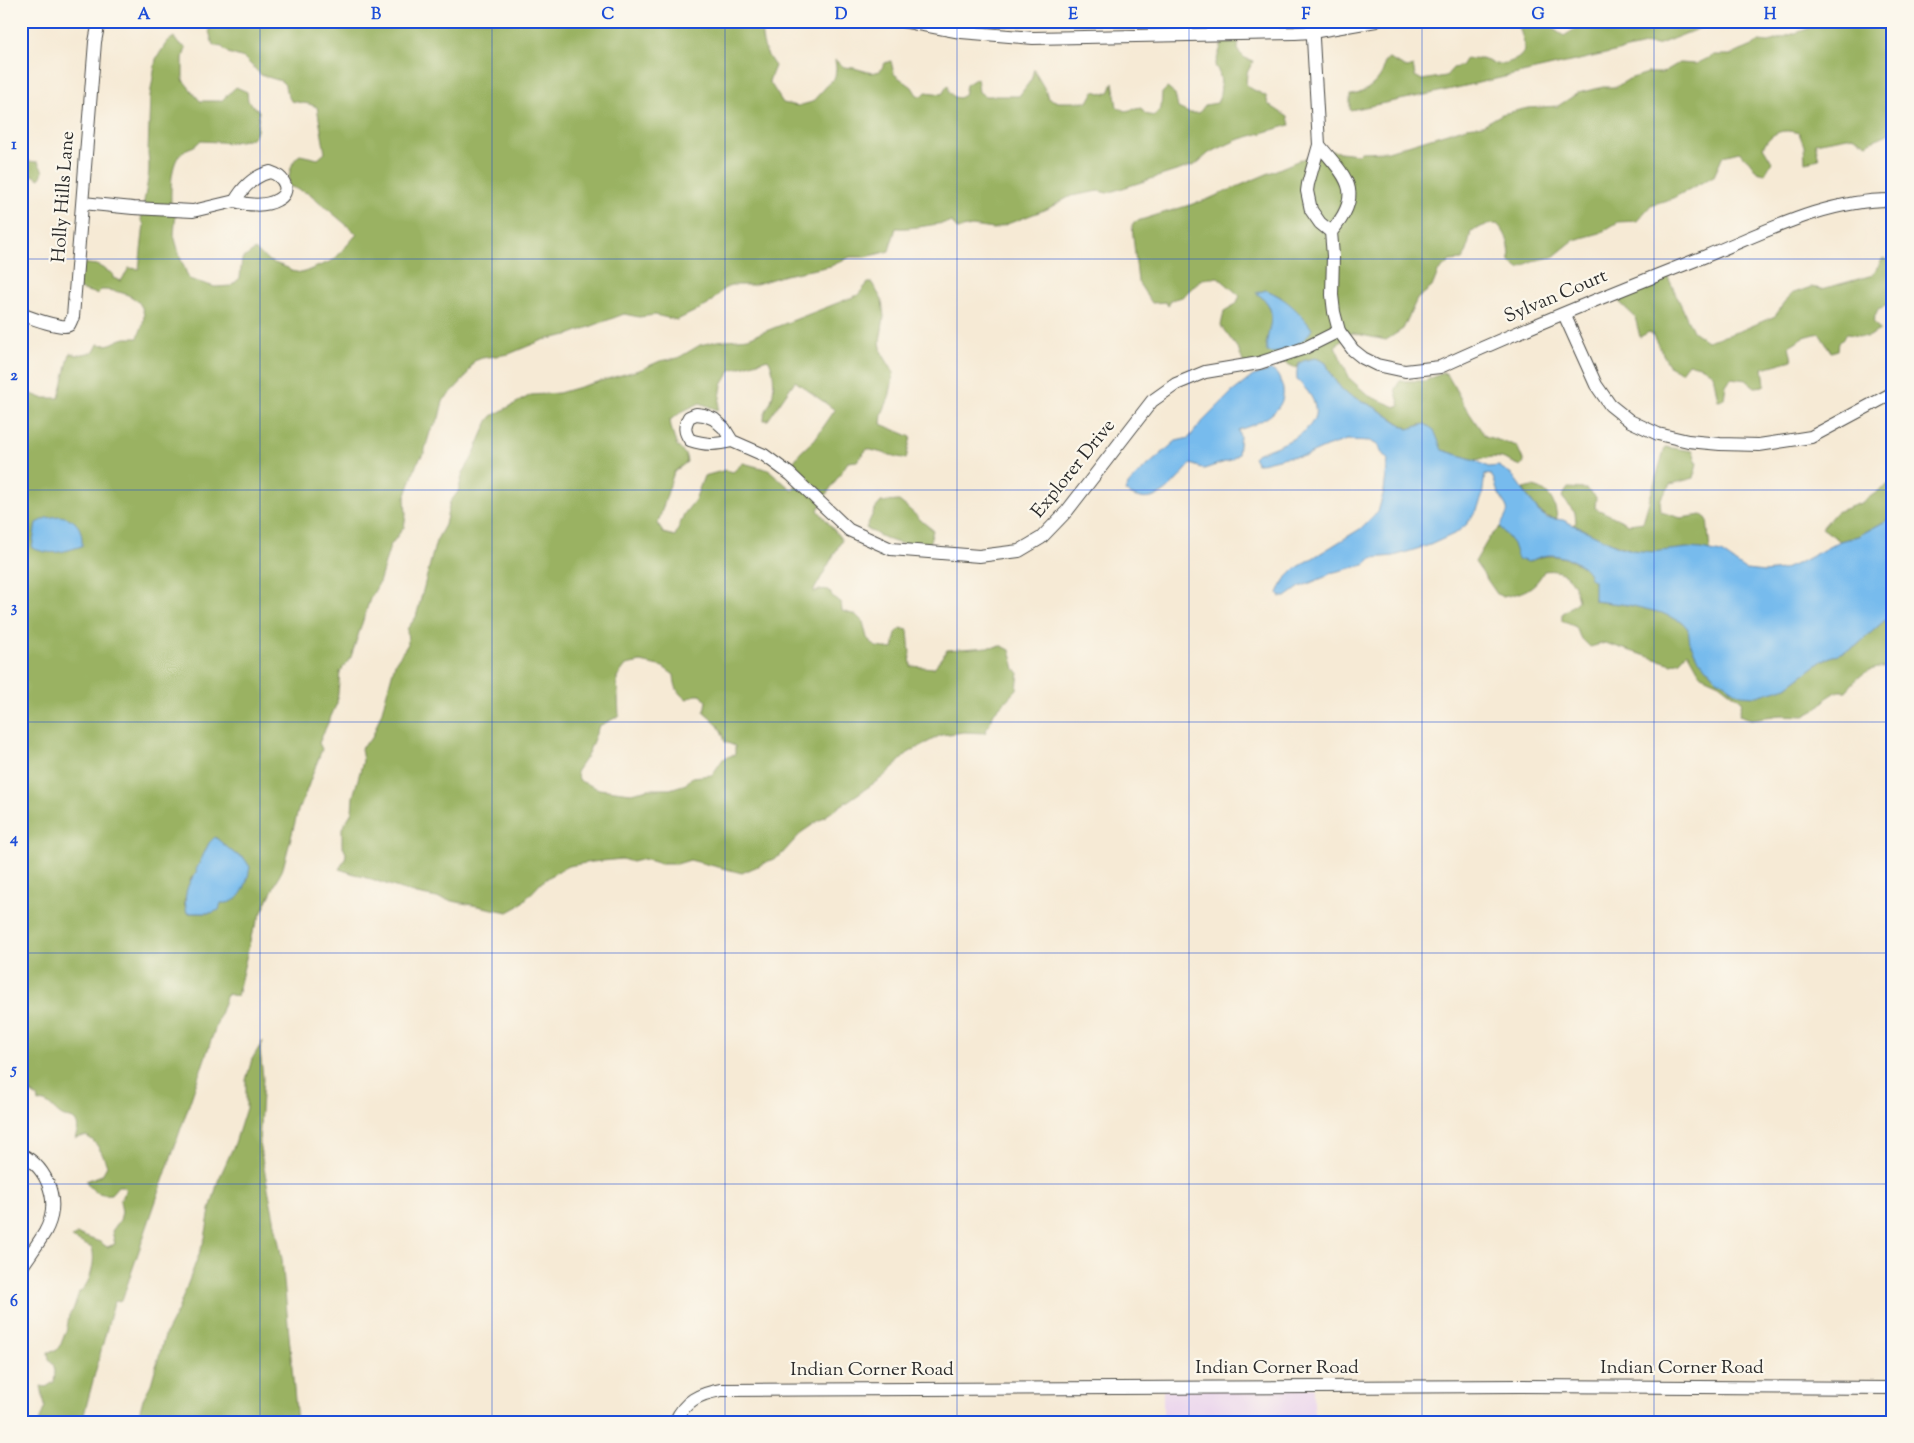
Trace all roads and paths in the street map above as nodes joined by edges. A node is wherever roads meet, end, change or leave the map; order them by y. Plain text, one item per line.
1 (99, 21) edge
2 (902, 21) edge
3 (1376, 21) edge
4 (1312, 26) edge
5 (1319, 145) junction
6 (1893, 200) edge
7 (234, 201) dead end
8 (83, 202) junction
9 (1331, 232) junction
10 (21, 314) edge
11 (1564, 314) junction
12 (1339, 331) junction
13 (1893, 393) edge
14 (732, 441) dead end
15 (21, 1154) edge
16 (21, 1268) edge
17 (1893, 1388) edge
18 (675, 1422) edge

1 - 8 street, Holly Hills Lane
2 - 4 street
3 - 4 street
4 - 5 street
5 - 9 street
5 - 9 street
6 - 11 street, Sylvan Court
7 - 8 street
8 - 10 street, Holly Hills Lane
9 - 12 street, Sylvan Court
11 - 12 street, Sylvan Court
11 - 13 street
12 - 14 street, Explorer Drive
15 - 16 street
17 - 18 street, Indian Corner Road

